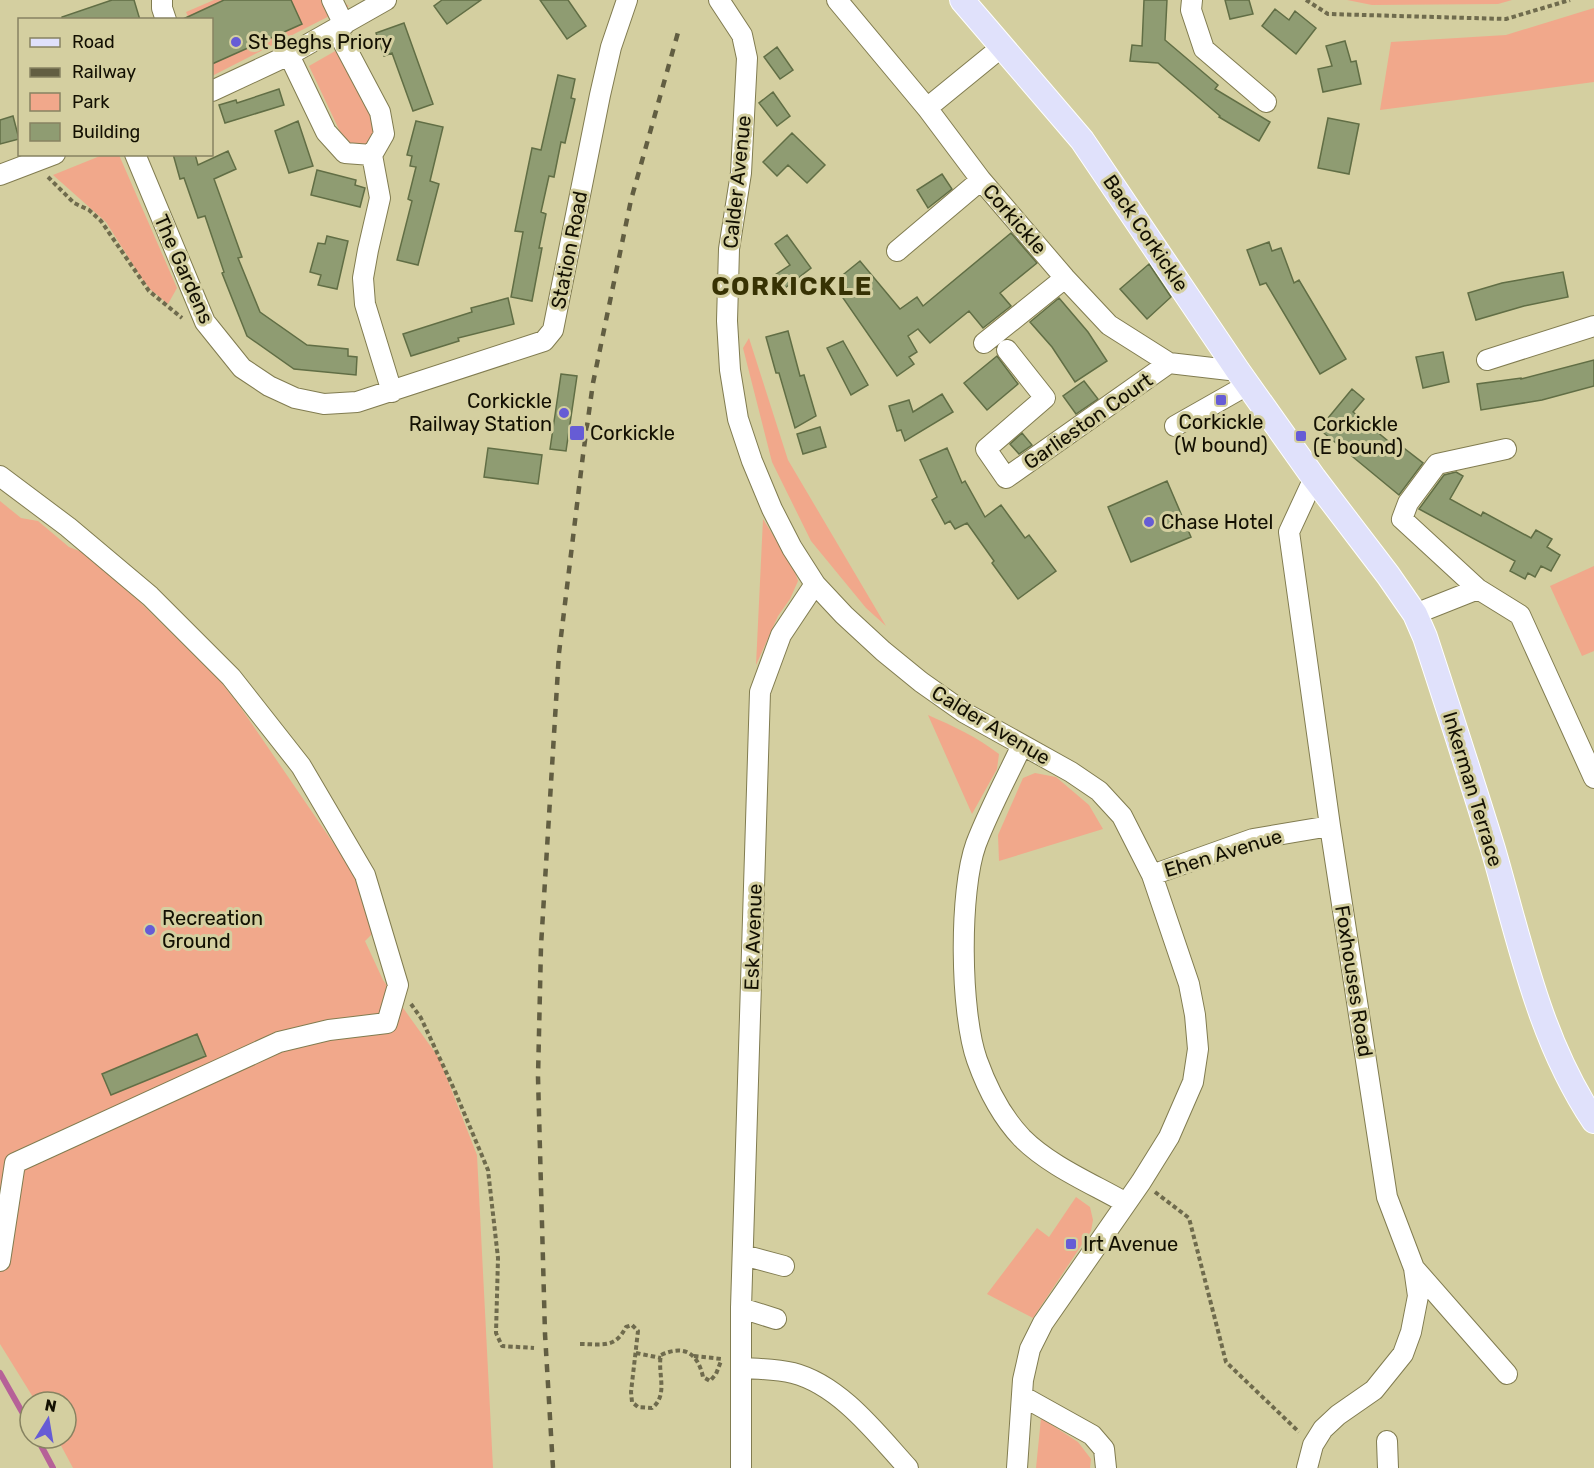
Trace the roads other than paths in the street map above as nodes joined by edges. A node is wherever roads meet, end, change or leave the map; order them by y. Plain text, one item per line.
1 (162, 0) edge
2 (332, 0) edge
3 (386, 0) edge
4 (627, 0) edge
5 (719, 0) edge
6 (837, 0) edge
7 (962, 0) edge
8 (1192, 0) edge
9 (165, 18) edge
10 (340, 27) junction
11 (1003, 46) junction
12 (289, 55) junction
13 (213, 91) edge
14 (1266, 102) dead end
15 (927, 108) junction
16 (372, 155) junction
17 (50, 156) edge
18 (136, 156) edge
19 (0, 175) edge
20 (981, 180) junction
21 (897, 251) dead end
22 (1065, 278) junction
23 (1594, 326) edge
24 (984, 343) dead end
25 (1007, 350) dead end
26 (1487, 360) dead end
27 (1169, 363) junction
28 (1244, 378) junction
29 (392, 392) junction
30 (1175, 426) dead end
31 (1506, 449) dead end
32 (0, 476) edge
33 (1314, 478) junction
34 (816, 584) junction
35 (1478, 589) junction
36 (1415, 614) junction
37 (1022, 745) junction
38 (1594, 778) edge
39 (1330, 825) junction
40 (1152, 875) junction
41 (1594, 1121) edge
42 (1126, 1203) junction
43 (743, 1256) junction
44 (0, 1261) edge
45 (784, 1266) dead end
46 (1414, 1268) junction
47 (741, 1306) junction
48 (776, 1319) dead end
49 (742, 1368) junction
50 (1507, 1374) dead end
51 (1022, 1395) junction
52 (1387, 1441) dead end
53 (741, 1468) edge
54 (908, 1468) edge
55 (1017, 1468) edge
56 (1106, 1468) edge
57 (1307, 1468) edge
58 (1388, 1468) edge

1 - 9 street
2 - 10 street
3 - 10 street
4 - 29 street, Station Road
5 - 34 street, Calder Avenue
6 - 15 street, Corkickle
7 - 11 main road, Back Corkickle
8 - 14 street
10 - 12 street
10 - 16 street
11 - 15 street
11 - 28 main road, Back Corkickle
12 - 13 street
12 - 16 street
15 - 20 street, Corkickle
16 - 29 street
17 - 19 street
18 - 29 street, The Gardens
20 - 21 street
20 - 22 street, Corkickle
22 - 24 street
22 - 27 street, Corkickle
23 - 26 street
25 - 27 street, Garlieston Court
27 - 28 street, Corkickle
28 - 30 street
28 - 33 main road, Back Corkickle
31 - 35 street
32 - 44 street
33 - 36 main road, Inkerman Terrace
33 - 39 street, Foxhouses Road
34 - 37 street, Calder Avenue
34 - 43 street, Esk Avenue
35 - 36 street
35 - 38 street
36 - 41 main road, Inkerman Terrace
37 - 40 street, Calder Avenue
37 - 42 street
39 - 40 street, Ehen Avenue
39 - 46 street, Foxhouses Road
40 - 42 street, Calder Avenue
42 - 51 street, Calder Avenue
43 - 45 street
43 - 47 street, Esk Avenue
46 - 50 street
46 - 57 street, Foxhouses Road
47 - 48 street
47 - 49 street, Esk Avenue
49 - 53 street
49 - 54 street
51 - 55 street, Calder Avenue
51 - 56 street
52 - 58 street

